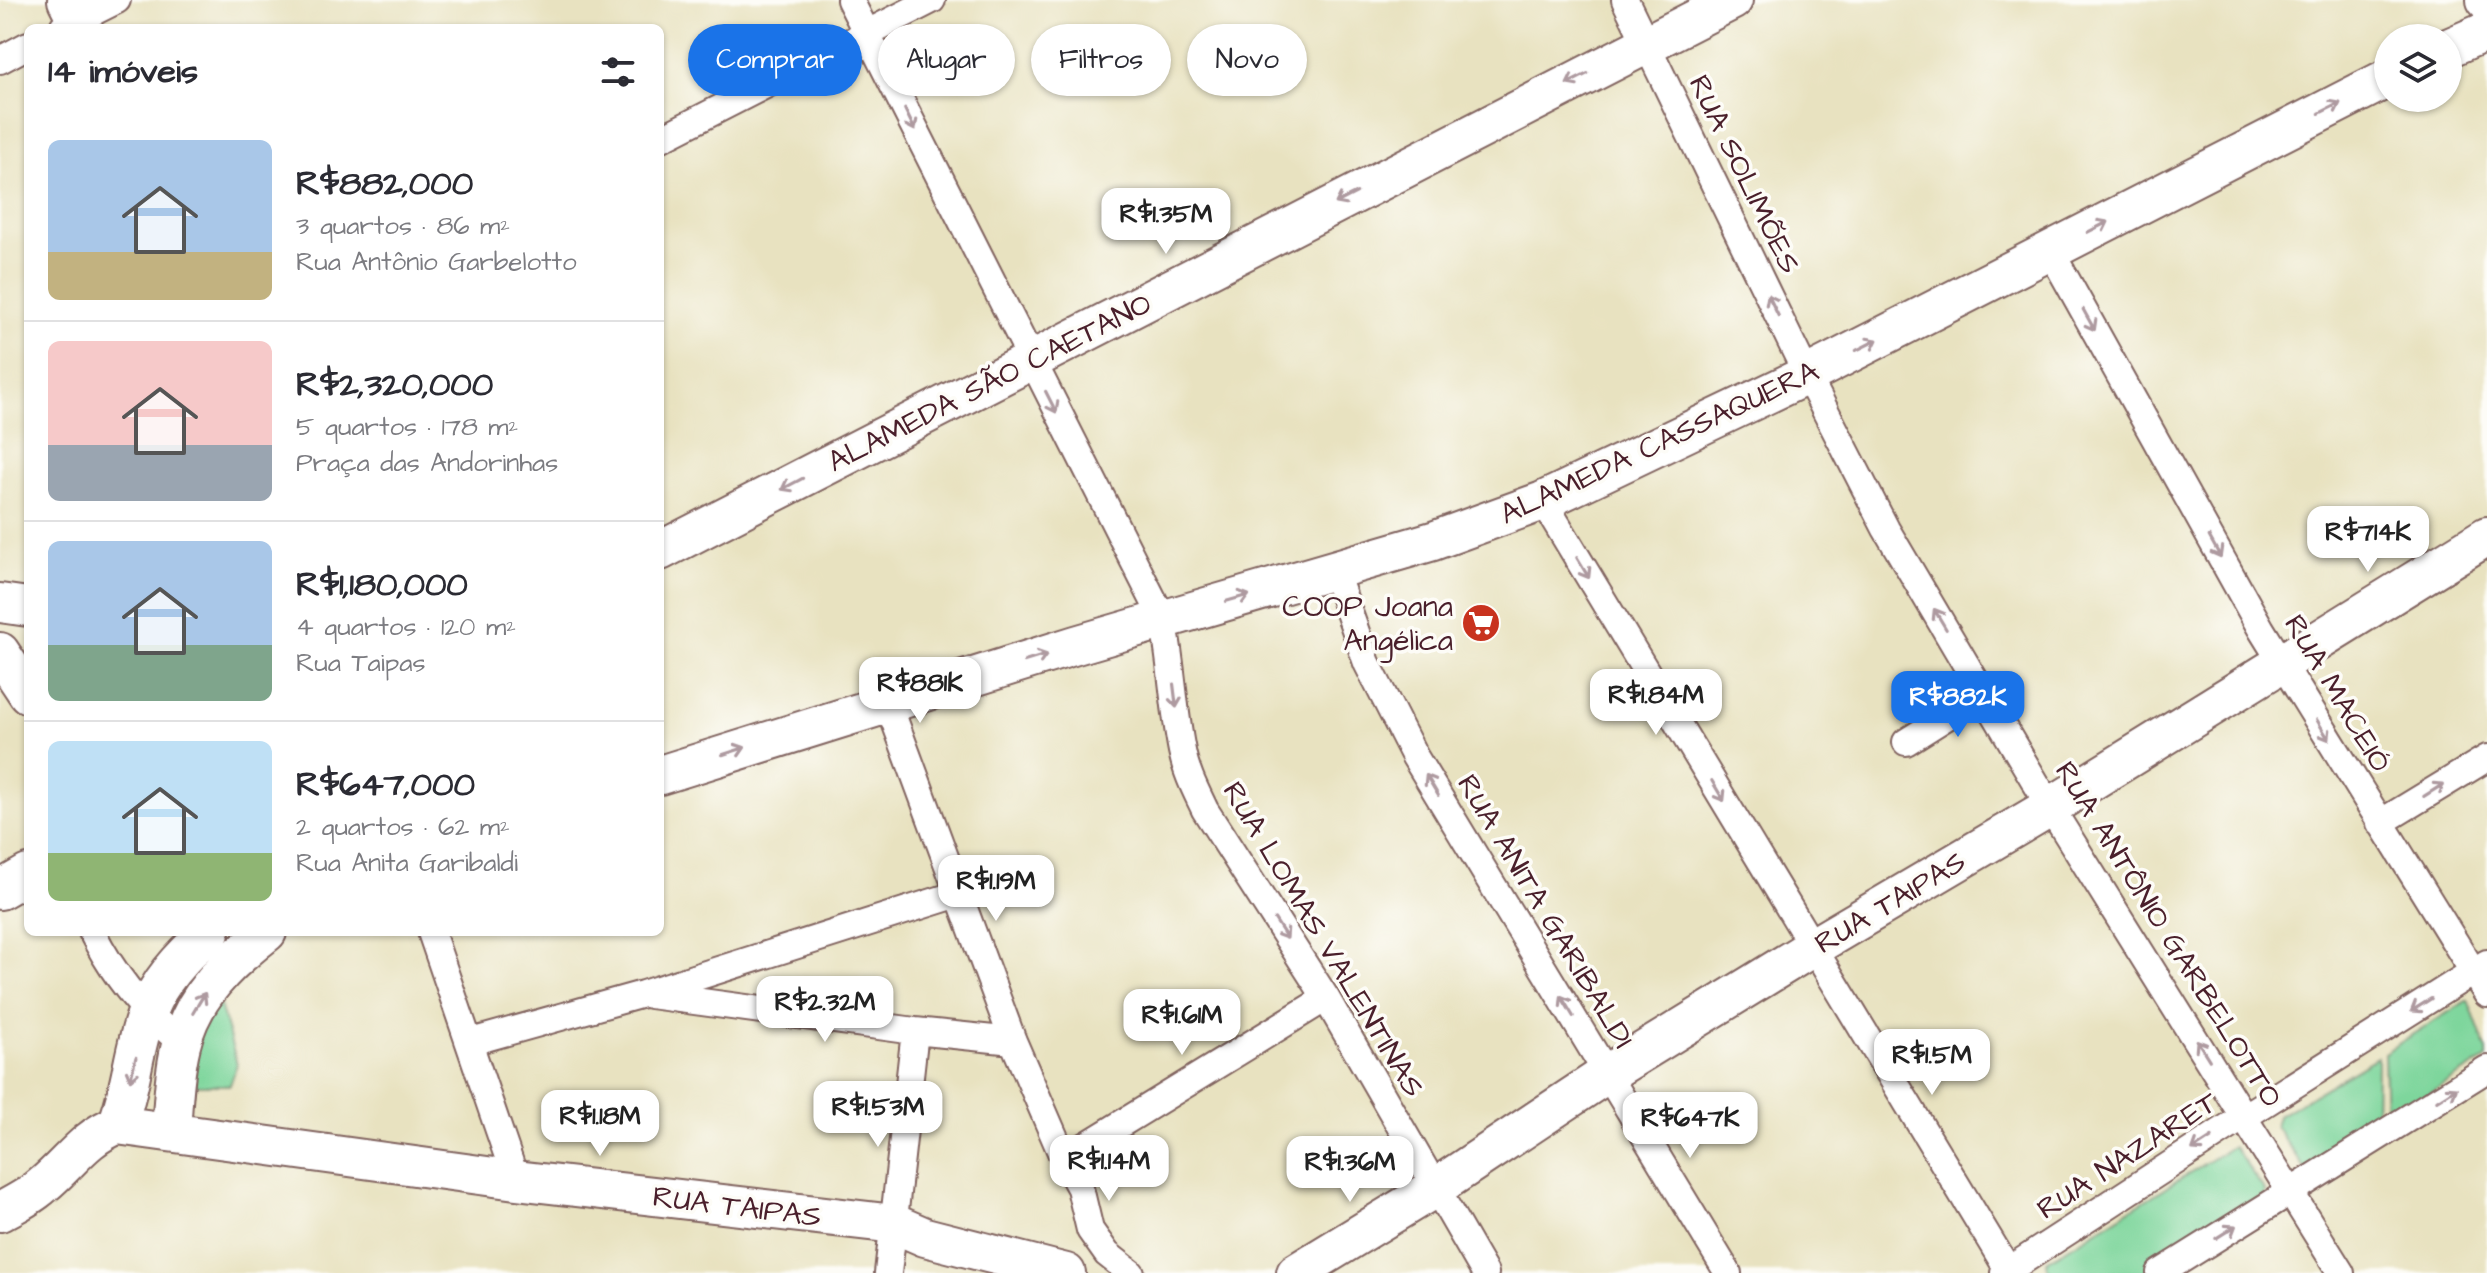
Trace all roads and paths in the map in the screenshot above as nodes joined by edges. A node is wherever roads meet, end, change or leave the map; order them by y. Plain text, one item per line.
1 (117, 0) edge
2 (850, 0) edge
3 (932, 0) edge
4 (1625, 0) edge
5 (1733, 0) edge
6 (72, 19) edge
7 (2487, 31) edge
8 (867, 33) junction
9 (2462, 42) edge
10 (1647, 43) junction
11 (24, 47) edge
12 (0, 60) edge
13 (2374, 85) edge
14 (664, 137) edge
15 (2051, 252) junction
16 (1030, 361) junction
17 (1807, 375) junction
18 (1543, 501) junction
19 (715, 524) junction
20 (2487, 536) edge
21 (664, 542) edge
22 (664, 549) edge
23 (1334, 570) junction
24 (0, 603) edge
25 (24, 606) edge
26 (1163, 619) junction
27 (0, 652) edge
28 (2282, 664) junction
29 (24, 688) edge
30 (1984, 693) junction
31 (888, 703) junction
32 (1906, 742) dead end
33 (2487, 758) edge
34 (664, 774) edge
35 (2050, 807) junction
36 (2380, 823) junction
37 (24, 876) edge
38 (0, 890) edge
39 (958, 894) junction
40 (94, 936) edge
41 (206, 936) edge
42 (262, 936) edge
43 (432, 936) edge
44 (1813, 947) junction
45 (2480, 967) edge
46 (643, 994) junction
47 (2487, 994) edge
48 (1326, 998) junction
49 (148, 1010) junction
50 (915, 1031) junction
51 (1013, 1041) junction
52 (181, 1042) junction
53 (471, 1042) junction
54 (2487, 1069) edge
55 (1608, 1073) junction
56 (2245, 1116) junction
57 (117, 1125) junction
58 (171, 1132) junction
59 (1064, 1159) junction
60 (516, 1180) junction
61 (1435, 1188) junction
62 (2291, 1191) junction
63 (0, 1212) edge
64 (895, 1224) junction
65 (2007, 1272) edge
66 (888, 1273) edge
67 (1066, 1273) edge
68 (1131, 1273) edge
69 (1296, 1273) edge
70 (1485, 1273) edge
71 (1728, 1273) edge
72 (2160, 1273) edge
73 (2341, 1273) edge

1 - 6 street
2 - 8 street, RUA LOMAS VALENTINAS
3 - 8 street
4 - 10 street, RUA SOLIMÕES
5 - 10 street, ALAMEDA SÃO CAETANO
7 - 9 street
8 - 14 street
8 -> 16 street, RUA LOMAS VALENTINAS
10 -> 16 street, ALAMEDA SÃO CAETANO
17 -> 10 street, RUA SOLIMÕES
11 - 12 street
15 -> 13 street, ALAMEDA CASSAQUERA
17 -> 15 street, ALAMEDA CASSAQUERA
15 -> 28 street, RUA MACEIÓ
16 -> 19 street, ALAMEDA SÃO CAETANO
16 -> 26 street, RUA LOMAS VALENTINAS
17 - 18 street, ALAMEDA CASSAQUERA
30 -> 17 street, RUA ANTÔNIO GARBELOTTO
18 - 23 street, ALAMEDA CASSAQUERA
18 -> 44 street
19 - 21 street, ALAMEDA SÃO CAETANO
19 - 22 street, ALAMEDA SÃO CAETANO
20 - 28 street, RUA TAIPAS
26 -> 23 street, ALAMEDA CASSAQUERA
55 -> 23 street, RUA ANITA GARIBALDI
24 - 25 street
31 -> 26 street, ALAMEDA CASSAQUERA
26 -> 48 street, RUA LOMAS VALENTINAS
27 - 29 street
28 - 35 street, RUA TAIPAS
28 -> 36 street, RUA MACEIÓ
30 - 32 street
30 - 35 street, RUA ANTÔNIO GARBELOTTO
34 -> 31 street, ALAMEDA CASSAQUERA
31 - 39 street
36 -> 33 street
35 - 44 street, RUA TAIPAS
56 -> 35 street, RUA ANTÔNIO GARBELOTTO
36 - 45 street, RUA MACEIÓ
37 - 38 street
39 - 46 street
39 - 51 street
40 - 49 street
41 - 49 street
52 -> 42 street
43 - 53 street
44 - 55 street, RUA TAIPAS
44 - 65 street
45 - 47 street, RUA MACEIÓ
45 -> 56 street, RUA NAZARET
46 - 50 street
46 - 53 street
48 - 59 street
48 - 61 street, RUA LOMAS VALENTINAS
49 - 52 street
49 -> 57 street
50 - 51 street
50 - 64 street
51 - 59 street
52 - 58 street
53 - 60 street
62 -> 54 street
55 - 61 street, RUA TAIPAS
55 - 71 street, RUA ANITA GARIBALDI
56 - 62 street, RUA ANTÔNIO GARBELOTTO
56 -> 65 street, RUA NAZARET
57 - 58 street, RUA TAIPAS
57 - 63 street
58 - 60 street, RUA TAIPAS
59 - 68 street
60 - 64 street, RUA TAIPAS
61 - 69 street, RUA TAIPAS
61 - 70 street, RUA LOMAS VALENTINAS
72 -> 62 street
62 - 73 street, RUA ANTÔNIO GARBELOTTO
64 - 66 street
64 - 67 street, RUA TAIPAS

